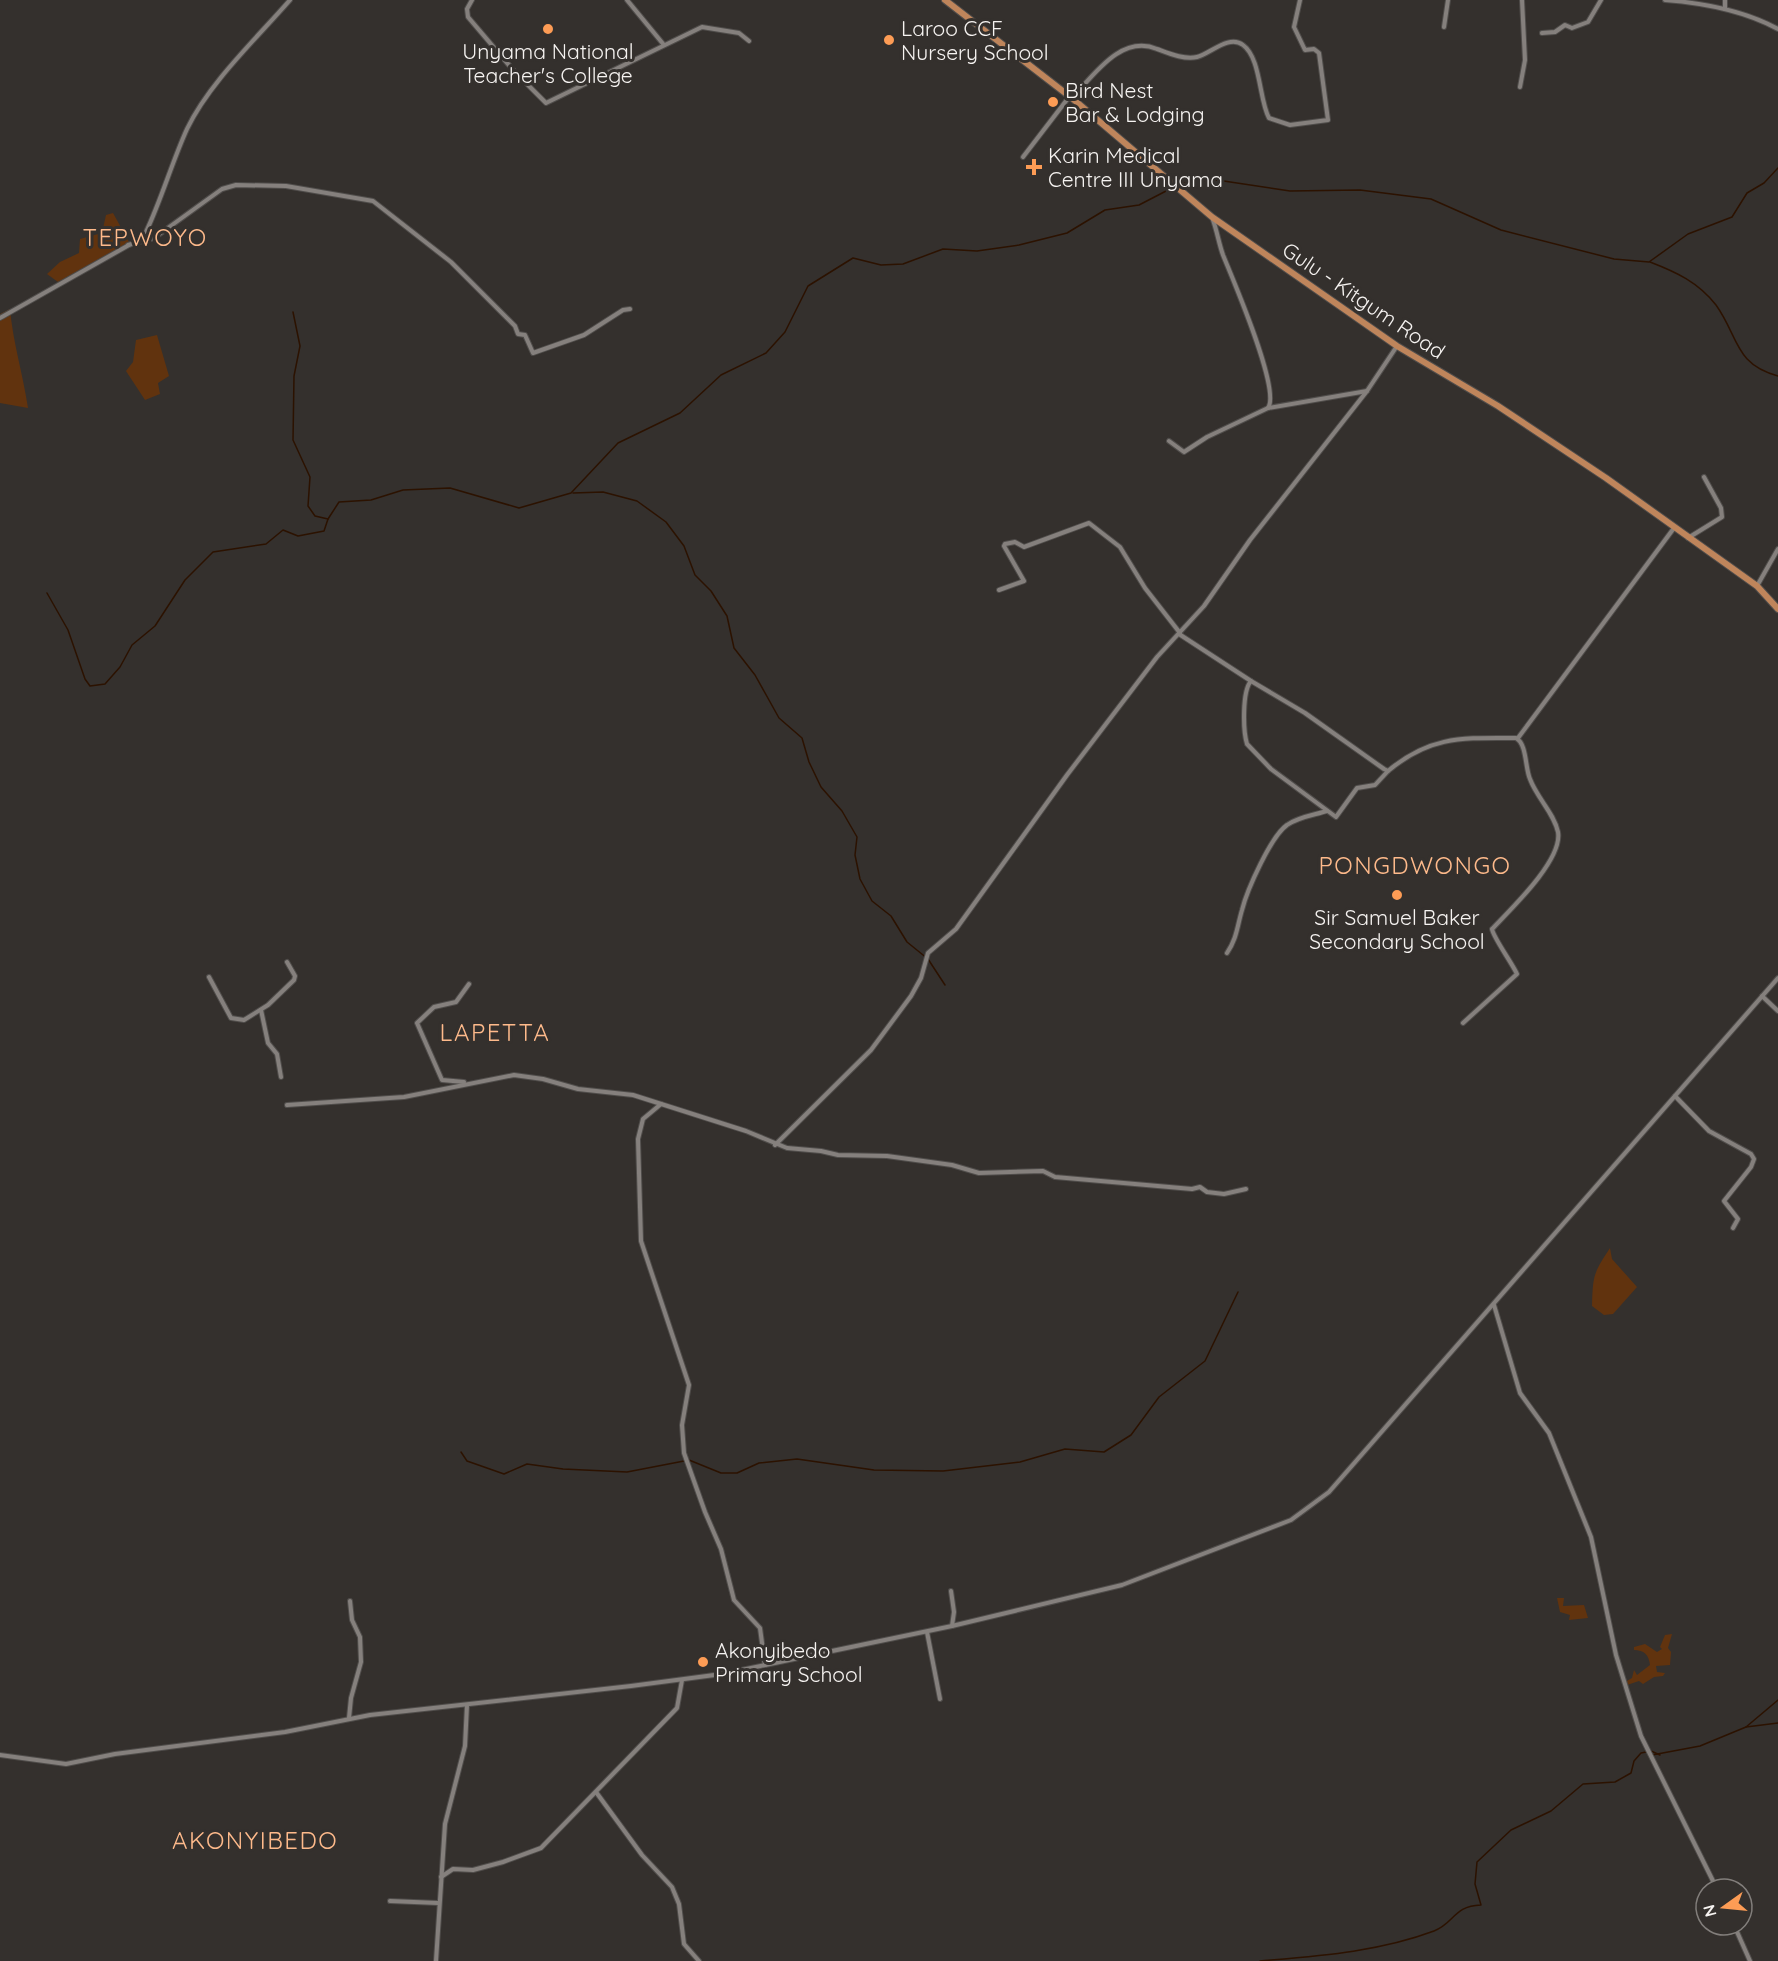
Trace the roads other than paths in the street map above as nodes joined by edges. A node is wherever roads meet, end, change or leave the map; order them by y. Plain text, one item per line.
1 (290, 0) edge
2 (472, 0) edge
3 (627, 0) edge
4 (945, 0) edge
5 (1300, 0) edge
6 (1448, 0) edge
7 (1522, 0) edge
8 (1601, 0) edge
9 (1665, 0) edge
10 (1725, 0) edge
11 (1725, 9) junction
12 (1444, 27) dead end
13 (1778, 29) edge
14 (1542, 33) dead end
15 (749, 41) dead end
16 (664, 45) junction
17 (1520, 87) dead end
18 (1070, 97) junction
19 (1023, 157) dead end
20 (1212, 217) junction
21 (128, 245) junction
22 (630, 309) dead end
23 (0, 318) edge
24 (1397, 346) junction
25 (1367, 391) junction
26 (1268, 408) junction
27 (1169, 441) dead end
28 (1704, 477) dead end
29 (1674, 528) junction
30 (1687, 538) junction
31 (1778, 549) edge
32 (1757, 586) junction
33 (999, 590) dead end
34 (1778, 609) edge
35 (1180, 633) junction
36 (1251, 681) junction
37 (1518, 738) junction
38 (1388, 771) junction
39 (1327, 811) junction
40 (1227, 953) dead end
41 (287, 962) dead end
42 (209, 977) dead end
43 (1778, 978) edge
44 (469, 984) dead end
45 (1762, 996) junction
46 (261, 1010) junction
47 (1778, 1011) edge
48 (1463, 1023) dead end
49 (281, 1077) dead end
50 (468, 1082) junction
51 (1676, 1096) junction
52 (661, 1104) junction
53 (287, 1105) dead end
54 (775, 1145) junction
55 (1246, 1188) dead end
56 (1733, 1228) dead end
57 (1494, 1305) junction
58 (951, 1591) dead end
59 (350, 1602) dead end
60 (952, 1626) junction
61 (927, 1632) junction
62 (765, 1665) junction
63 (682, 1680) junction
64 (940, 1699) dead end
65 (467, 1705) junction
66 (349, 1718) junction
67 (0, 1755) edge
68 (596, 1792) junction
69 (444, 1860) junction
70 (450, 1870) junction
71 (441, 1877) junction
72 (1710, 1877) edge
73 (390, 1900) dead end
74 (438, 1904) junction
75 (1739, 1937) edge
76 (436, 1961) edge
77 (699, 1961) edge
78 (1750, 1961) edge

1 - 21 street
2 - 16 street
3 - 16 street
4 - 18 main road, Gulu - Kitgum Road
5 - 18 street
6 - 12 street
7 - 17 street
8 - 14 street
9 - 11 street
10 - 11 street
11 - 13 street
15 - 16 street
18 - 19 street
18 - 20 main road, Gulu - Kitgum Road
20 - 24 main road, Gulu - Kitgum Road
20 - 26 street
21 - 22 street
21 - 23 street
24 - 25 street
24 - 29 main road, Gulu - Kitgum Road
25 - 26 street
25 - 35 street
26 - 27 street
28 - 30 street
29 - 30 main road, Gulu - Kitgum Road
29 - 37 street
30 - 32 main road, Gulu - Kitgum Road
31 - 32 street
32 - 34 main road, Gulu - Kitgum Road
33 - 35 street
35 - 36 street
35 - 54 street
36 - 38 street
36 - 39 street
37 - 38 street
37 - 48 street
38 - 39 street
39 - 40 street
41 - 46 street
42 - 46 street
43 - 45 street
44 - 50 street
45 - 47 street
45 - 51 street
46 - 49 street
50 - 52 street
50 - 53 street
51 - 56 street
51 - 57 street
52 - 54 street
52 - 62 street
54 - 55 street
57 - 60 street
57 - 72 street
58 - 60 street
59 - 66 street
60 - 61 street
61 - 62 street
61 - 64 street
62 - 63 street
63 - 65 street
63 - 68 street
65 - 66 street
65 - 69 street
66 - 67 street
68 - 70 street
68 - 77 street
69 - 70 street
69 - 71 street
70 - 71 street
71 - 74 street
73 - 74 street
74 - 76 street
75 - 78 street

